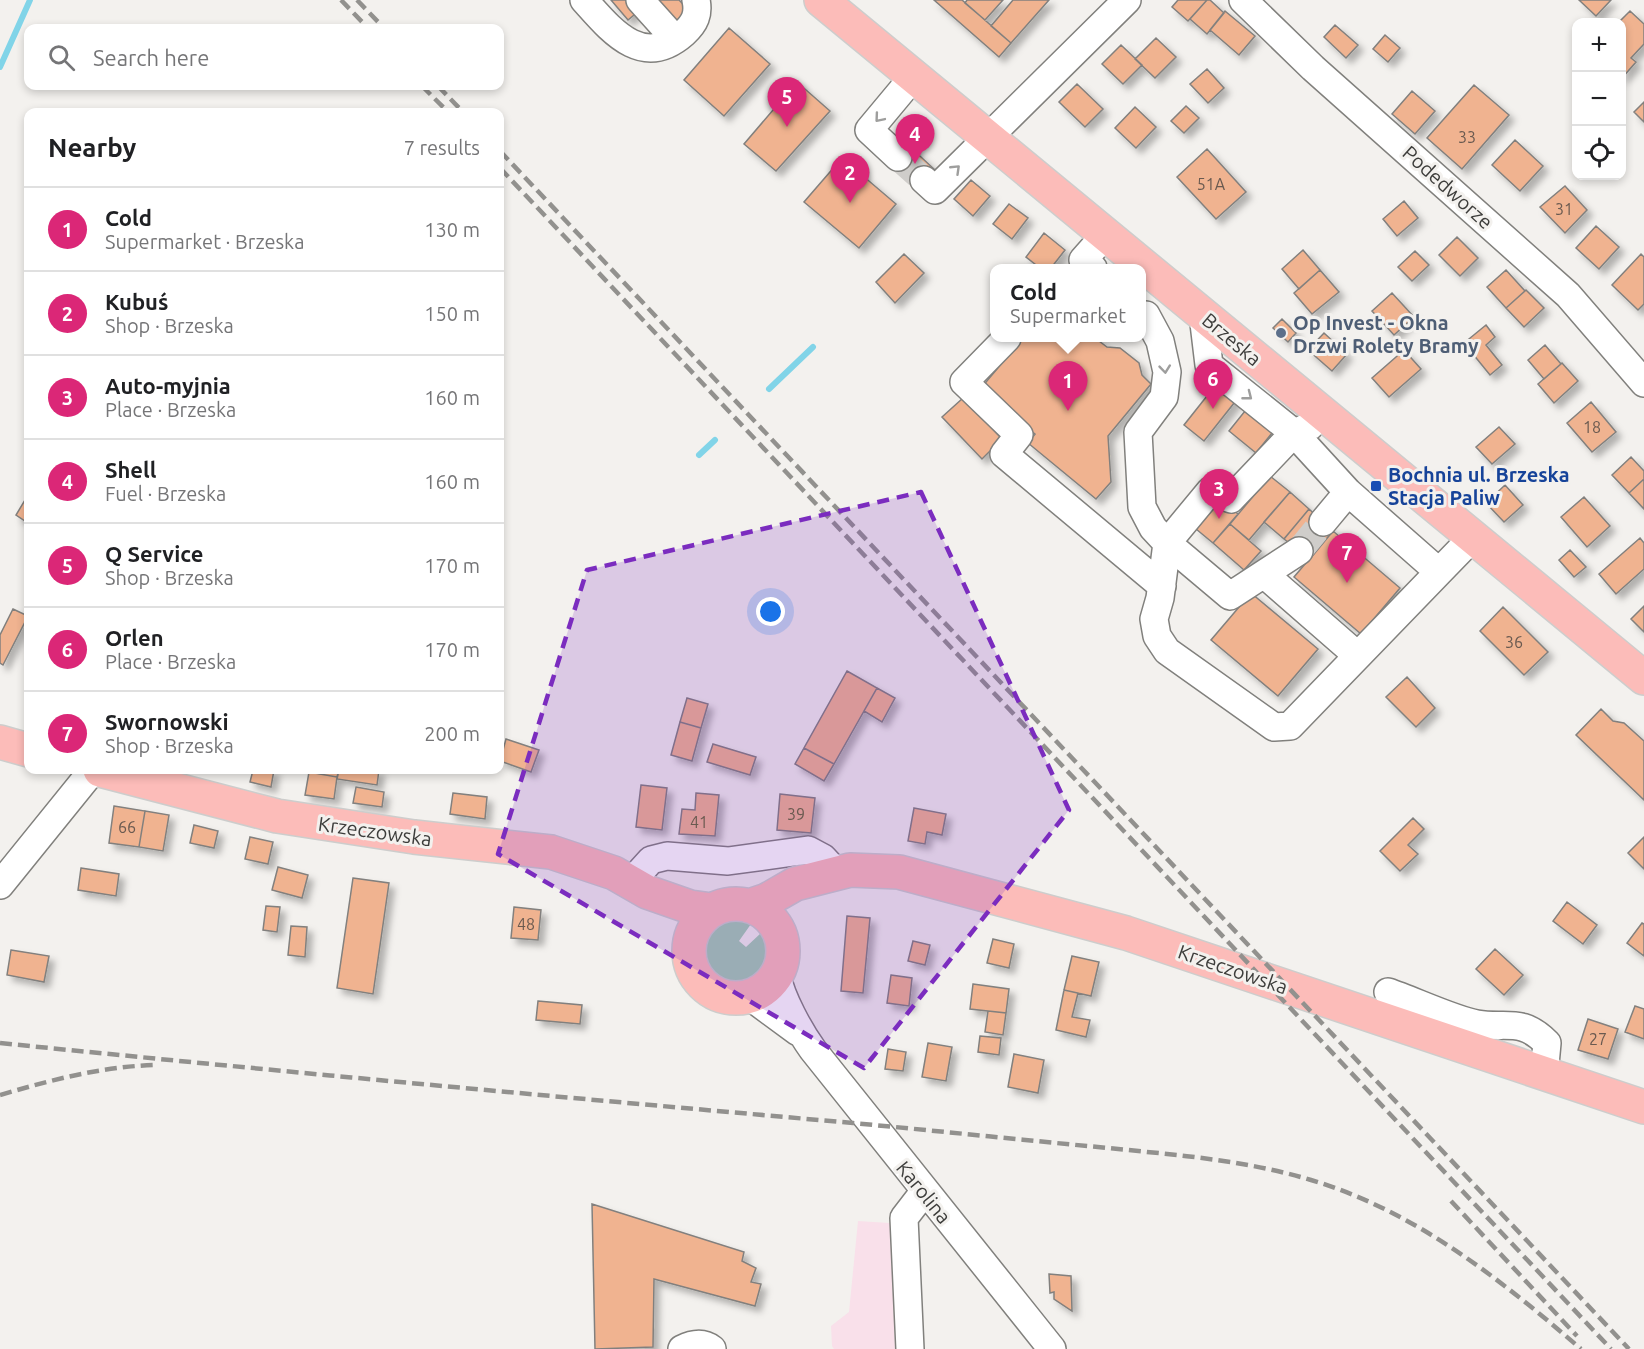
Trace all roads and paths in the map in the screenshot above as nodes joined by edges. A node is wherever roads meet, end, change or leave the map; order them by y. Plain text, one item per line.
1 (584, 0) edge
2 (640, 0) edge
3 (696, 0) edge
4 (821, 0) edge
5 (1128, 0) edge
6 (1243, 0) edge
7 (675, 39) junction
8 (914, 76) junction
9 (988, 137) junction
10 (898, 156) tunnel mouth
11 (924, 180) tunnel mouth
12 (1106, 234) junction
13 (1085, 264) edge
14 (1142, 264) edge
15 (1146, 268) edge
16 (1194, 308) junction
17 (1146, 313) edge
18 (1146, 316) edge
19 (1003, 342) edge
20 (1644, 383) edge
21 (1329, 418) junction
22 (1294, 433) junction
23 (1348, 492) junction
24 (1323, 522) tunnel mouth
25 (1474, 537) junction
26 (1167, 543) junction
27 (1299, 550) tunnel mouth
28 (1439, 572) junction
29 (1264, 574) junction
30 (1162, 586) junction
31 (1358, 656) junction
32 (1644, 678) edge
33 (0, 742) edge
34 (24, 749) edge
35 (90, 774) edge
36 (115, 774) edge
37 (826, 877) junction
38 (0, 885) edge
39 (639, 887) junction
40 (749, 906) junction
41 (712, 910) junction
42 (780, 934) junction
43 (690, 940) junction
44 (777, 976) junction
45 (1388, 992) dead end
46 (747, 998) junction
47 (800, 1032) junction
48 (1544, 1075) junction
49 (1644, 1107) edge
50 (924, 1192) junction
51 (682, 1349) edge
52 (712, 1349) edge
53 (910, 1349) edge
54 (1052, 1349) edge

1 - 7 street
2 - 7 street
3 - 7 street
4 - 8 main road, Brzeska
5 - 9 street
6 - 20 street, Podedworze
8 - 9 main road, Brzeska
8 -> 10 street
11 -> 9 street
9 - 12 main road, Brzeska
12 - 13 street
12 - 14 main road, Brzeska
15 - 16 main road, Brzeska
16 - 17 street
16 - 21 main road, Brzeska
16 -> 22 street
18 -> 26 street
19 - 30 street
21 - 22 street
21 - 25 main road, Brzeska
22 - 23 street
22 - 26 street
23 - 24 street
23 - 28 street
25 - 28 street
25 - 32 main road, Brzeska
26 - 29 street
26 - 30 street
27 - 29 street
28 - 31 street
29 - 31 street
30 - 31 street
33 - 34 main road
35 - 38 street
36 - 39 main road, Krzeczowska
37 - 39 street
37 - 40 main road, Krzeczowska
37 - 42 main road
37 - 48 main road, Krzeczowska
39 - 41 main road, Krzeczowska
39 - 43 main road, Krzeczowska
40 - 41 main road
40 - 42 main road
41 - 43 main road
42 - 44 main road
43 - 46 main road
44 - 46 main road
44 - 47 street, Karolina
45 - 48 street
46 - 47 street, Karolina
47 - 50 street, Karolina
48 - 49 main road, Krzeczowska
50 - 53 street
50 - 54 street, Karolina
51 - 52 street

